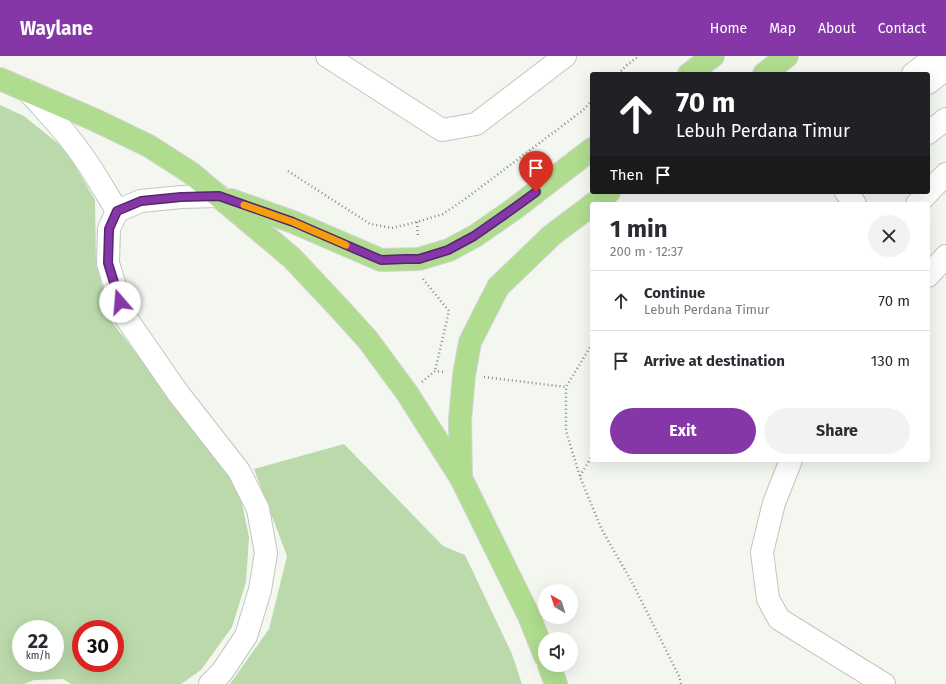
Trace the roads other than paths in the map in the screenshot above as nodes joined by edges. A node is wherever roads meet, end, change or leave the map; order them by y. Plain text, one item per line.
1 (327, 56) edge
2 (565, 56) edge
3 (713, 56) edge
4 (787, 56) edge
5 (936, 56) edge
6 (946, 69) edge
7 (692, 72) edge
8 (767, 72) edge
9 (916, 72) edge
10 (0, 79) edge
11 (930, 81) edge
12 (28, 91) junction
13 (946, 119) edge
14 (930, 132) edge
15 (590, 151) edge
16 (946, 174) edge
17 (930, 191) edge
18 (606, 194) edge
19 (927, 194) edge
20 (219, 196) junction
21 (595, 202) edge
22 (919, 202) edge
23 (590, 206) edge
24 (117, 211) junction
25 (946, 256) edge
26 (930, 274) edge
27 (789, 462) edge
28 (461, 478) junction
29 (538, 638) edge
30 (552, 672) edge
31 (210, 684) edge
32 (556, 684) edge
33 (884, 684) edge

1 - 2 street
3 - 7 main road
4 - 8 main road
5 - 9 street
6 - 11 street
10 - 12 main road
12 - 20 main road
12 - 24 street
13 - 14 street
15 - 20 main road
16 - 17 street
18 - 21 main road
19 - 22 street
20 - 24 street
20 - 28 main road
23 - 28 main road
24 - 31 street
25 - 26 street
27 - 33 street
28 - 29 main road
30 - 32 main road

